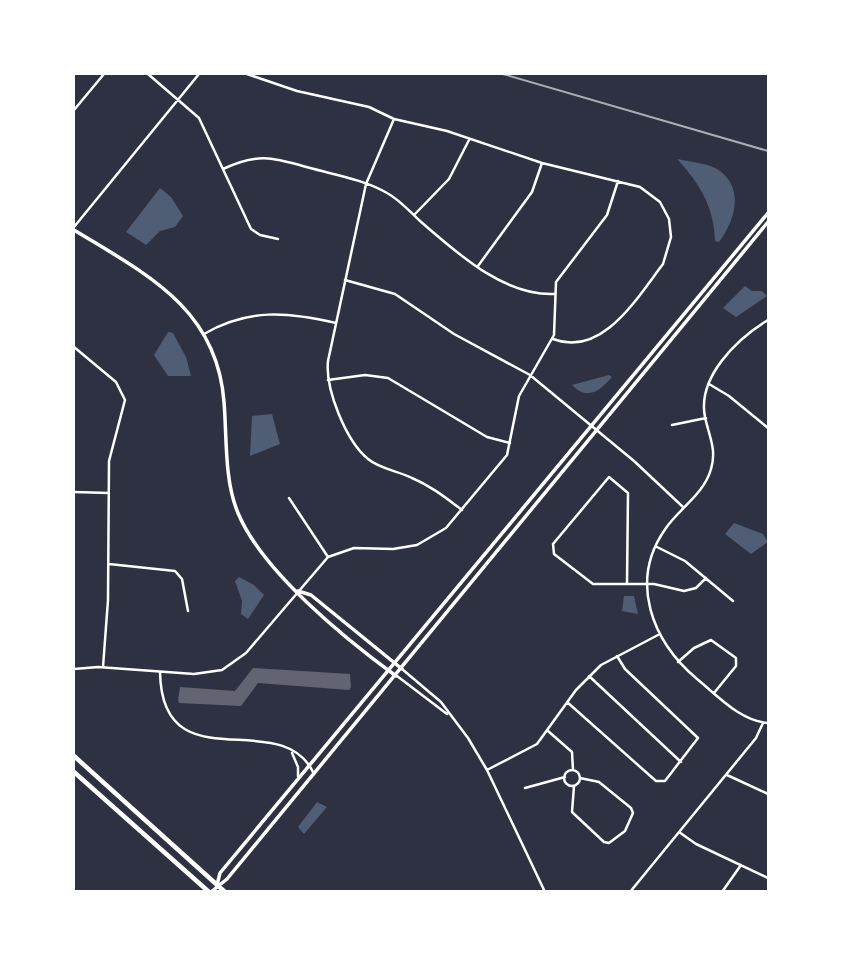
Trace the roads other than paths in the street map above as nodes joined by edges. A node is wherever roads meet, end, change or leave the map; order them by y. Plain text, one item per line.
1 (103, 74) edge
2 (148, 74) edge
3 (199, 74) edge
4 (247, 74) edge
5 (178, 99) junction
6 (74, 110) edge
7 (394, 119) junction
8 (469, 139) junction
9 (542, 163) junction
10 (223, 169) junction
11 (618, 181) junction
12 (366, 184) junction
13 (768, 213) edge
14 (414, 215) junction
15 (768, 222) edge
16 (74, 229) edge
17 (278, 239) dead end
18 (478, 266) junction
19 (345, 280) junction
20 (554, 294) junction
21 (768, 320) edge
22 (336, 323) junction
23 (204, 334) junction
24 (553, 339) junction
25 (74, 347) edge
26 (530, 375) junction
27 (328, 380) junction
28 (709, 384) junction
29 (706, 418) junction
30 (672, 425) dead end
31 (592, 426) junction
32 (768, 428) edge
33 (598, 431) junction
34 (511, 444) junction
35 (74, 492) edge
36 (109, 493) junction
37 (289, 498) dead end
38 (683, 507) junction
39 (462, 510) junction
40 (656, 547) junction
41 (328, 557) junction
42 (108, 564) junction
43 (706, 578) junction
44 (627, 584) junction
45 (648, 584) junction
46 (299, 591) junction
47 (733, 601) dead end
48 (188, 611) dead end
49 (658, 635) junction
50 (617, 656) junction
51 (394, 661) junction
52 (678, 662) junction
53 (103, 667) junction
54 (74, 669) edge
55 (401, 669) junction
56 (387, 670) junction
57 (160, 672) junction
58 (396, 676) junction
59 (589, 676) junction
60 (714, 693) junction
61 (567, 702) junction
62 (447, 714) junction
63 (763, 723) junction
64 (768, 723) edge
65 (548, 731) junction
66 (292, 753) junction
67 (74, 756) edge
68 (681, 762) junction
69 (310, 764) junction
70 (487, 770) junction
71 (573, 770) junction
72 (74, 772) edge
73 (314, 774) junction
74 (727, 775) junction
75 (565, 778) junction
76 (580, 778) junction
77 (298, 779) junction
78 (573, 786) junction
79 (525, 788) dead end
80 (768, 794) edge
81 (680, 832) junction
82 (741, 865) junction
83 (768, 878) edge
84 (216, 884) junction
85 (210, 891) edge
86 (225, 891) edge
87 (545, 891) edge
88 (630, 891) edge
89 (722, 891) edge

1 - 6 street
2 - 5 street
3 - 5 street
4 - 7 street
5 - 10 street
5 - 16 street
7 - 8 street
7 - 12 street
8 - 9 street
8 - 14 street
9 - 11 street
9 - 18 street
10 - 12 street
10 - 17 street
11 - 20 street
11 - 24 street
12 - 14 street
12 - 19 street
13 - 31 street
14 - 18 street
15 - 33 street
16 - 23 street
18 - 20 street
19 - 22 street
19 - 26 street
20 - 24 street
21 - 28 street
22 - 23 street
22 - 27 street
23 - 46 street
24 - 26 street
25 - 36 street
26 - 31 street
26 - 34 street
27 - 34 street
27 - 39 street
28 - 29 street
28 - 32 street
29 - 30 street
29 - 38 street
31 - 33 street
31 - 51 street
33 - 38 street
33 - 55 street
34 - 39 street
35 - 36 street
36 - 42 street
37 - 41 street
38 - 40 street
39 - 41 street
40 - 43 street
40 - 45 street
41 - 46 street
42 - 48 street
42 - 53 street
43 - 45 street
43 - 47 street
44 - 44 street
44 - 45 street
45 - 49 street
46 - 51 street
46 - 56 street
46 - 57 street
49 - 50 street
49 - 52 street
50 - 59 street
50 - 68 street
51 - 55 street
51 - 56 street
52 - 60 street
52 - 60 street
53 - 54 street
53 - 57 street
55 - 58 street
55 - 62 street
56 - 58 street
56 - 69 street
57 - 66 street
58 - 62 street
58 - 73 street
59 - 61 street
59 - 68 street
60 - 63 street
61 - 65 street
61 - 68 street
62 - 70 street
63 - 64 street
63 - 74 street
65 - 70 street
65 - 71 street
66 - 69 street
66 - 77 street
67 - 84 highway
69 - 73 street
69 - 77 street
70 - 87 street
71 - 75 street
71 - 76 street
72 - 85 highway
73 - 84 street
74 - 80 street
74 - 81 street
75 - 78 street
75 - 79 street
76 - 78 street
76 - 78 street
77 - 84 street
81 - 82 street
81 - 88 street
82 - 83 street
82 - 89 street
84 - 85 street
84 - 86 highway

